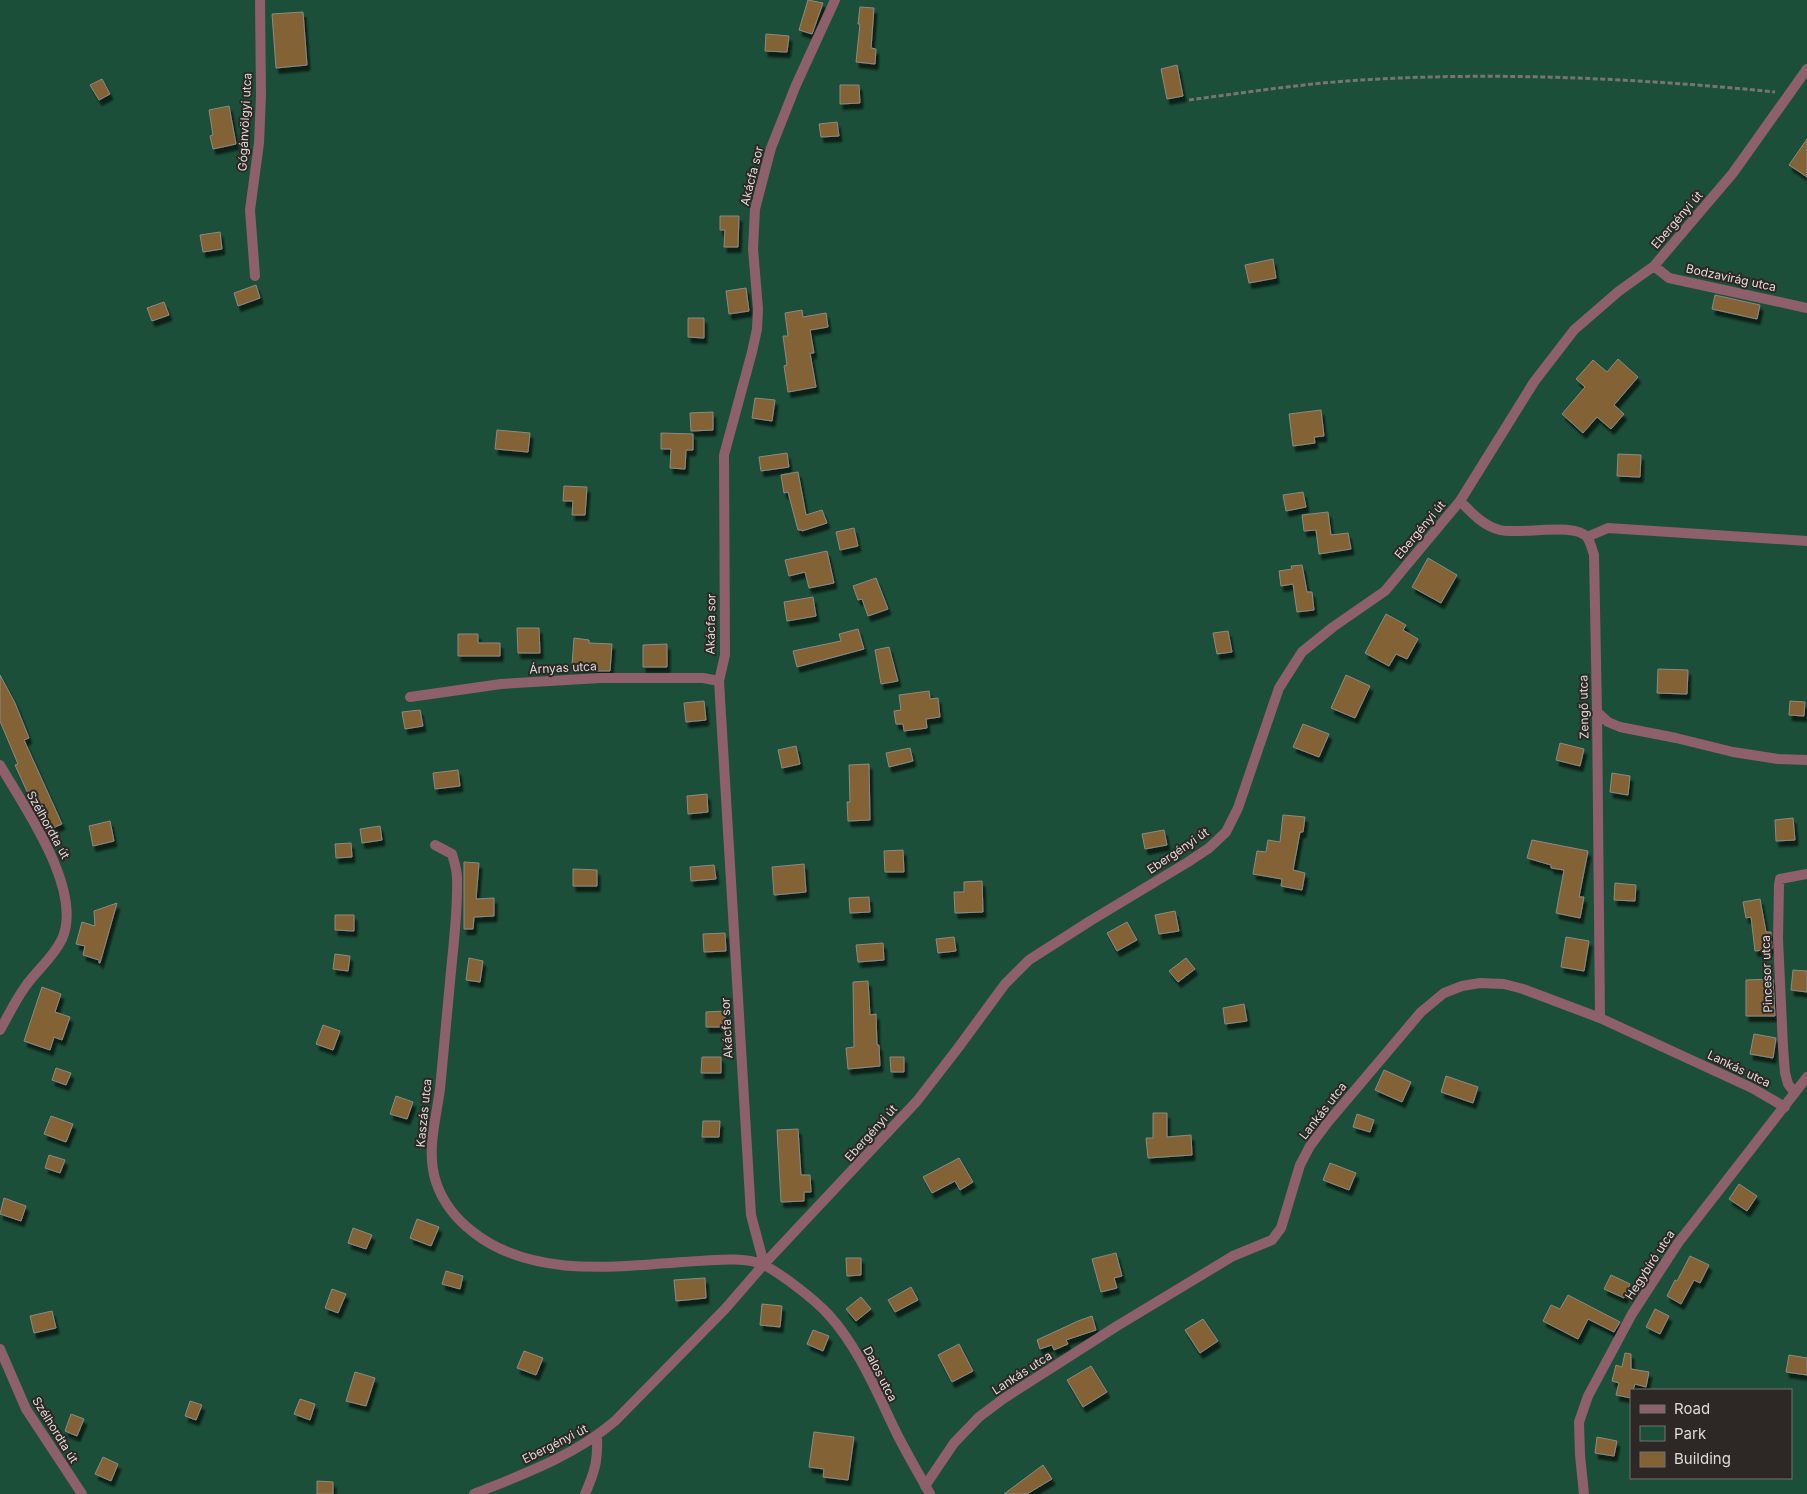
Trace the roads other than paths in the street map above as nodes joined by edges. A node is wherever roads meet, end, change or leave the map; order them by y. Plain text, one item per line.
1 (260, 0) edge
2 (835, 0) edge
3 (1807, 69) edge
4 (1654, 266) junction
5 (255, 276) dead end
6 (1807, 308) edge
7 (1460, 501) junction
8 (1587, 537) junction
9 (1807, 541) edge
10 (719, 681) junction
11 (410, 697) dead end
12 (1597, 712) junction
13 (1807, 760) edge
14 (0, 765) edge
15 (435, 845) dead end
16 (1807, 874) edge
17 (1600, 1018) junction
18 (0, 1030) edge
19 (1807, 1078) edge
20 (1795, 1093) junction
21 (1785, 1107) junction
22 (764, 1264) junction
23 (0, 1349) edge
24 (597, 1436) junction
25 (928, 1490) edge
26 (82, 1494) edge
27 (474, 1494) edge
28 (585, 1494) edge
29 (1584, 1494) edge

1 - 5 street, Gógánvölgyi utca
2 - 10 street, Akácfa sor
3 - 4 street, Ebergényi út
4 - 6 street, Bodzavirág utca
4 - 7 street, Ebergényi út
7 - 8 street
7 - 22 street, Ebergényi út
8 - 9 street
8 - 12 street, Zengő utca
10 - 11 street, Árnyas utca
10 - 22 street, Akácfa sor
12 - 13 street
12 - 17 street, Zengő utca
14 - 18 street, Szélhordta út
15 - 22 street, Kaszás utca
16 - 20 street, Pincesor utca
17 - 21 street, Lankás utca
17 - 25 street, Lankás utca
19 - 20 street, Hegybíró utca
20 - 21 street, Hegybíró utca
21 - 29 street, Hegybíró utca
22 - 24 street, Ebergényi út
22 - 25 street, Dalos utca
23 - 26 street, Szélhordta út
24 - 27 street, Ebergényi út
24 - 28 street

